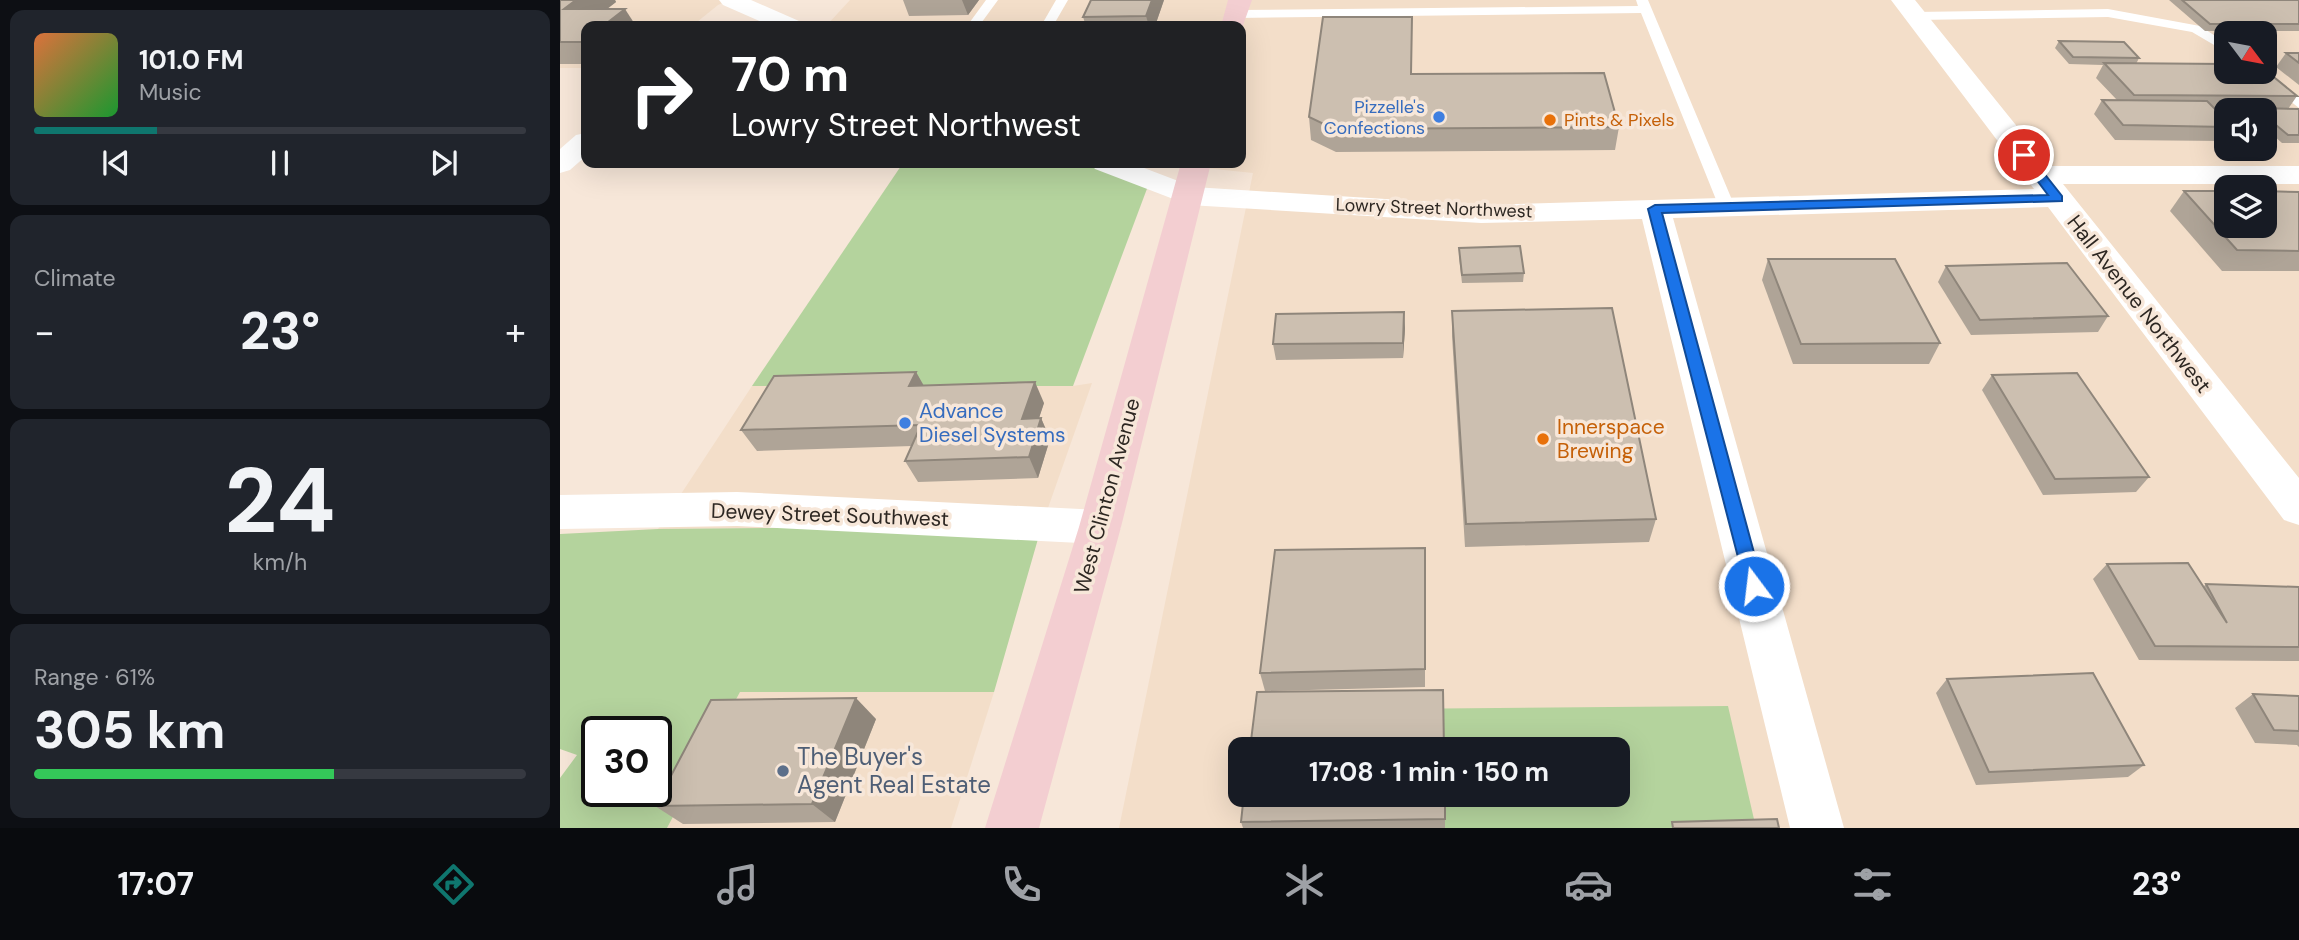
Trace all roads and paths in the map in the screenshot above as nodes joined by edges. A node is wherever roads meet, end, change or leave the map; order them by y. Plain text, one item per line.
1 (992, 0) edge
2 (1062, 0) edge
3 (1643, 4) edge
4 (736, 6) edge
5 (1909, 8) edge
6 (1236, 13) edge
7 (777, 21) edge
8 (977, 21) edge
9 (1050, 21) edge
10 (2214, 40) edge
11 (2274, 84) edge
12 (2299, 104) edge
13 (581, 145) edge
14 (560, 164) edge
15 (1131, 168) edge
16 (2299, 175) edge
17 (1192, 180) edge
18 (2048, 187) junction
19 (1727, 207) junction
20 (1655, 209) junction
21 (2299, 508) edge
22 (560, 512) edge
23 (1100, 527) junction
24 (1012, 828) edge
25 (1817, 828) edge

1 - 8 lane
2 - 9 lane
3 - 6 lane
3 - 19 lane
4 - 7 street
5 - 10 lane
5 - 18 street, Hall Avenue Northwest
11 - 12 lane
13 - 14 street
15 - 17 street, Lowry Street Northwest
16 - 18 street, Lowry Street Northwest
17 - 20 street, Lowry Street Northwest
17 - 23 street, West Clinton Avenue
18 - 19 street, Lowry Street Northwest
18 - 21 street, Hall Avenue Northwest
19 - 20 street, Lowry Street Northwest
20 - 25 street
22 - 23 street, Dewey Street Southwest
23 - 24 street, West Clinton Avenue

